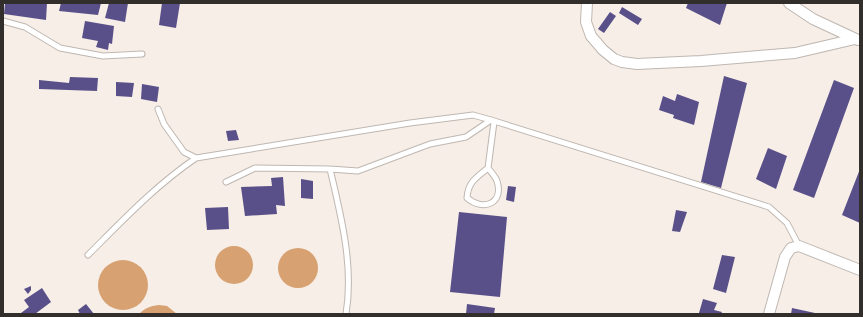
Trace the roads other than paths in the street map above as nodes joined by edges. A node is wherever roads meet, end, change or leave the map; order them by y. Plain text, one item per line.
1 (587, 3) edge
2 (789, 3) edge
3 (3, 21) edge
4 (858, 40) edge
5 (142, 54) dead end
6 (158, 109) dead end
7 (493, 121) junction
8 (196, 158) junction
9 (488, 168) junction
10 (330, 169) junction
11 (226, 182) dead end
12 (799, 246) junction
13 (88, 255) dead end
14 (860, 270) edge
15 (346, 314) edge
16 (769, 314) edge

1 - 4 street
2 - 4 street
3 - 5 lane
6 - 8 lane
7 - 8 lane
7 - 9 lane
7 - 10 lane
7 - 12 lane
8 - 13 lane
9 - 9 lane
10 - 11 lane
10 - 15 lane
12 - 14 street
12 - 16 street

